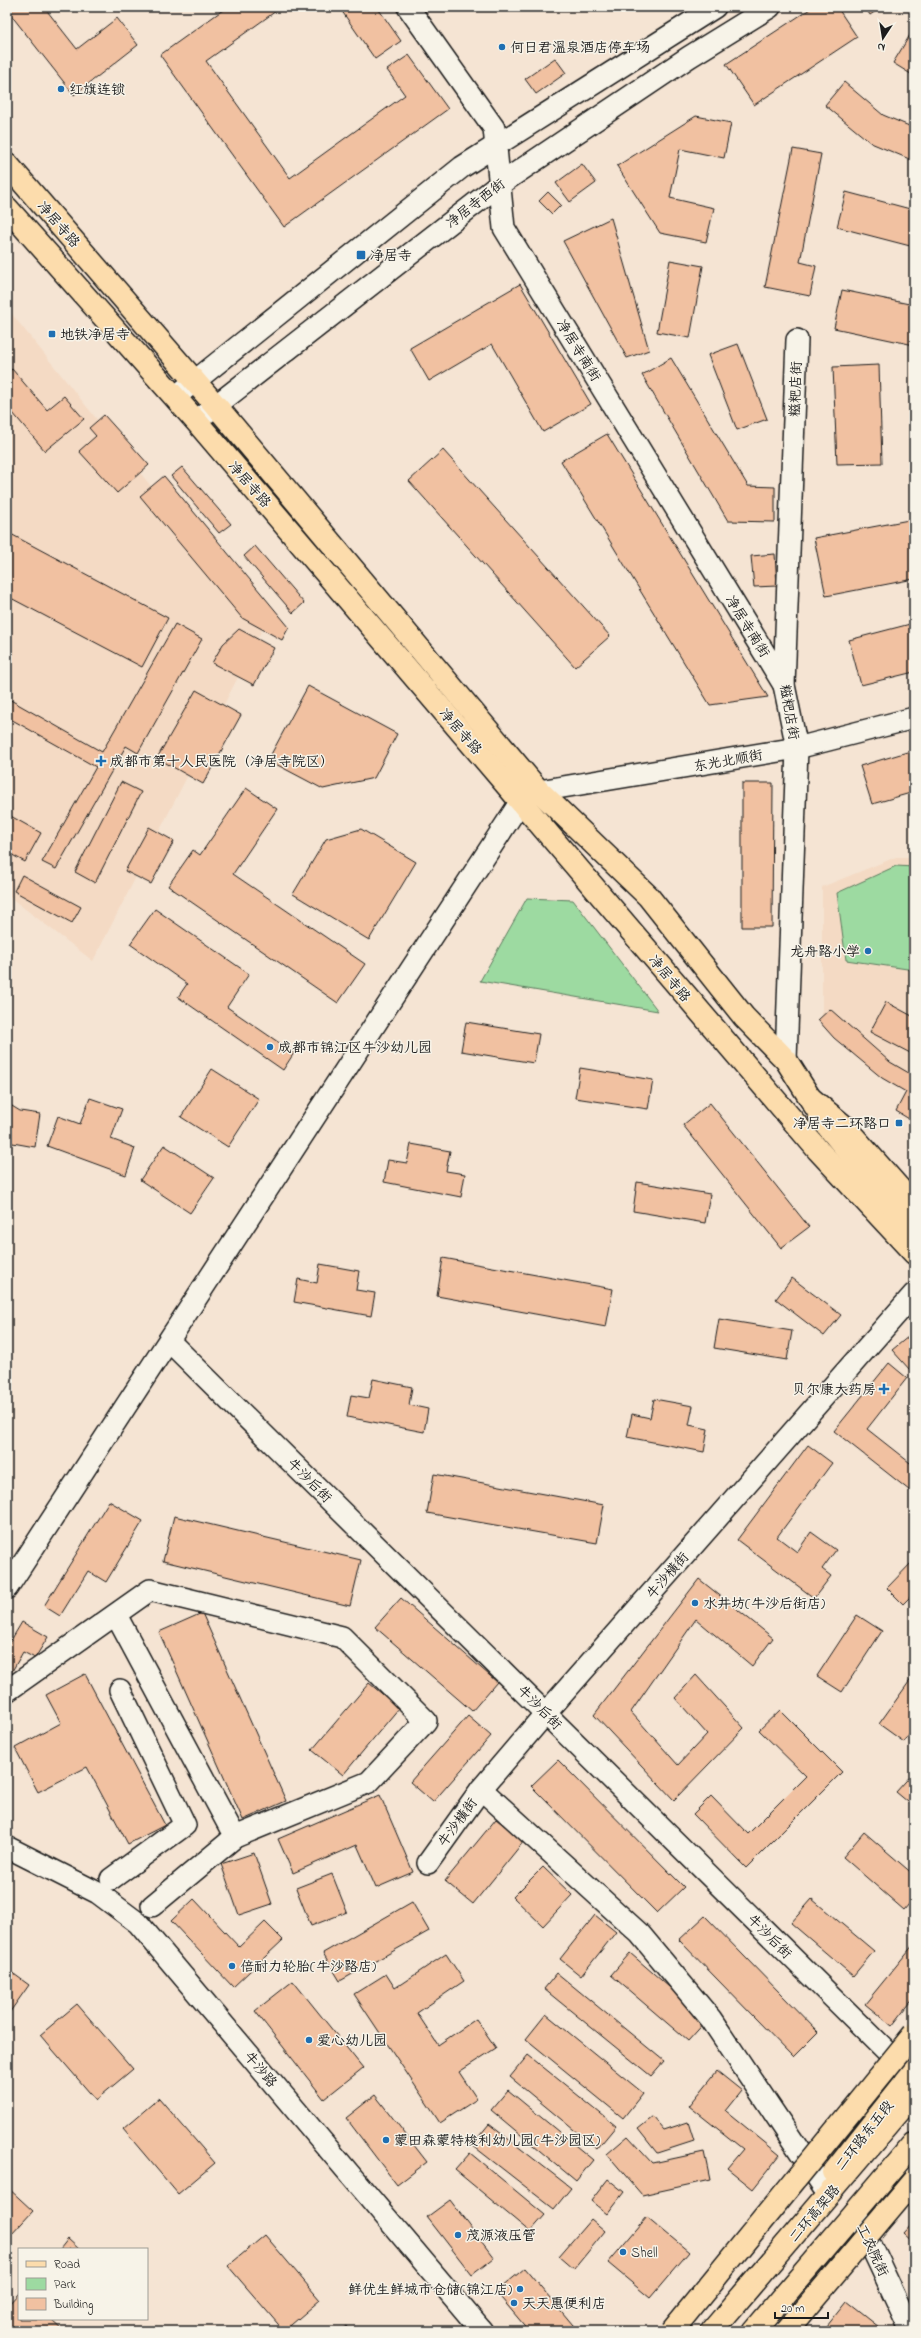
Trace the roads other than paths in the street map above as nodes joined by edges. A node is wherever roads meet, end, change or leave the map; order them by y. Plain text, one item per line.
1 (408, 7) edge
2 (715, 7) edge
3 (770, 7) edge
4 (496, 144) junction
5 (7, 164) edge
6 (500, 184) junction
7 (7, 208) edge
8 (796, 340) dead end
9 (195, 382) junction
10 (175, 397) junction
11 (217, 407) junction
12 (196, 421) junction
13 (784, 684) junction
14 (914, 718) edge
15 (797, 748) junction
16 (530, 796) junction
17 (786, 1060) junction
18 (810, 1098) junction
19 (914, 1205) edge
20 (914, 1231) edge
21 (914, 1253) edge
22 (914, 1294) edge
23 (169, 1340) junction
24 (7, 1588) edge
25 (116, 1616) junction
26 (120, 1690) dead end
27 (7, 1691) edge
28 (546, 1713) junction
29 (482, 1789) junction
30 (235, 1837) junction
31 (7, 1847) edge
32 (428, 1863) dead end
33 (112, 1879) dead end
34 (152, 1906) dead end
35 (914, 2034) edge
36 (913, 2080) edge
37 (914, 2143) edge
38 (914, 2180) edge
39 (823, 2186) junction
40 (855, 2212) junction
41 (482, 2331) edge
42 (672, 2331) edge
43 (711, 2331) edge
44 (754, 2331) edge
45 (787, 2331) edge
46 (911, 2331) edge

1 - 4 street, 净居寺南街
2 - 4 street
3 - 6 street, 净居寺西街
4 - 6 street, 净居寺南街
4 - 9 street
5 - 9 main road, 净居寺路
6 - 11 street, 净居寺西街
6 - 13 street, 净居寺南街
7 - 10 main road, 净居寺路
8 - 13 street, 糍粑店街
9 - 10 street
9 - 11 main road, 净居寺路
10 - 12 main road, 净居寺路
11 - 12 street, 净居寺西街
11 - 16 main road, 净居寺路
12 - 16 main road, 净居寺路
13 - 15 street, 糍粑店街
14 - 15 street, 东光北顺街
15 - 16 street, 东光北顺街
15 - 17 street, 糍粑店街
16 - 17 main road, 净居寺路
16 - 21 main road, 净居寺路
16 - 23 street
17 - 18 main road, 净居寺路
18 - 19 main road, 净居寺路
18 - 20 main road
22 - 28 street, 牛沙横街
23 - 24 street
23 - 28 street, 牛沙后街
25 - 27 street
25 - 30 street
25 - 30 street
26 - 33 street
28 - 29 street, 牛沙横街
28 - 36 street, 牛沙后街
29 - 32 street, 牛沙横街
29 - 39 street
30 - 34 street
31 - 41 street, 牛沙路
35 - 42 main road, bridge
36 - 39 main road, 二环路东五段
36 - 43 main road, 二环高架路
37 - 40 main road
38 - 45 main road, bridge
39 - 43 main road, 二环路东五段
40 - 44 main road
40 - 46 street, 工农院街

